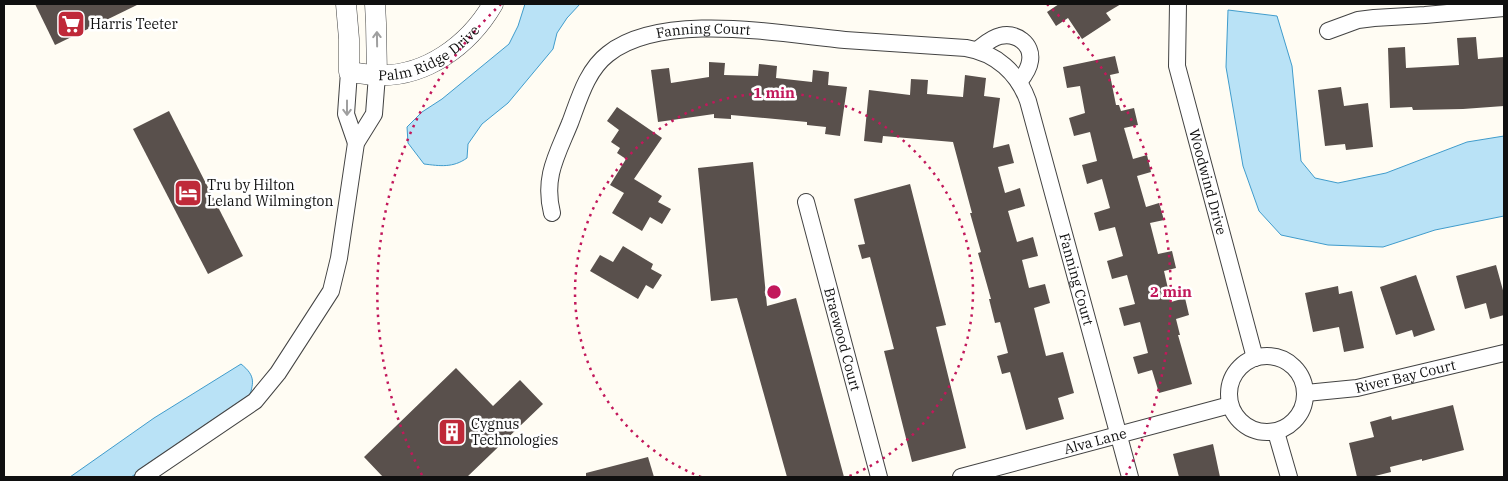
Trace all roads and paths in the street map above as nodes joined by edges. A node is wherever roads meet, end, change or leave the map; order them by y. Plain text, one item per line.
1 (346, 4) edge
2 (375, 4) edge
3 (493, 4) edge
4 (1178, 4) edge
5 (1504, 8) edge
6 (1328, 31) dead end
7 (977, 50) junction
8 (348, 72) junction
9 (377, 75) junction
10 (1019, 82) junction
11 (356, 143) junction
12 (806, 202) dead end
13 (552, 213) dead end
14 (1504, 352) edge
15 (1255, 358) junction
16 (1306, 393) junction
17 (1230, 406) junction
18 (1276, 432) junction
19 (1119, 435) junction
20 (143, 477) edge
21 (879, 477) edge
22 (961, 477) edge
23 (1130, 477) edge
24 (1289, 477) edge

1 - 8 street
9 -> 2 street
3 - 9 street, Palm Ridge Drive
4 - 15 street, Woodwind Drive
5 - 6 street
7 - 10 street, Fanning Court
7 - 10 street
7 - 13 street, Fanning Court
8 - 9 street, Palm Ridge Drive
8 -> 11 street
9 - 11 street
10 - 19 street, Fanning Court
11 - 20 street
12 - 21 street, Braewood Court
14 - 16 street, River Bay Court
15 - 16 street
15 - 17 street
16 - 18 street
17 - 18 street
17 - 19 street, Alva Lane
18 - 24 street
19 - 22 street, Alva Lane
19 - 23 street, Fanning Court

